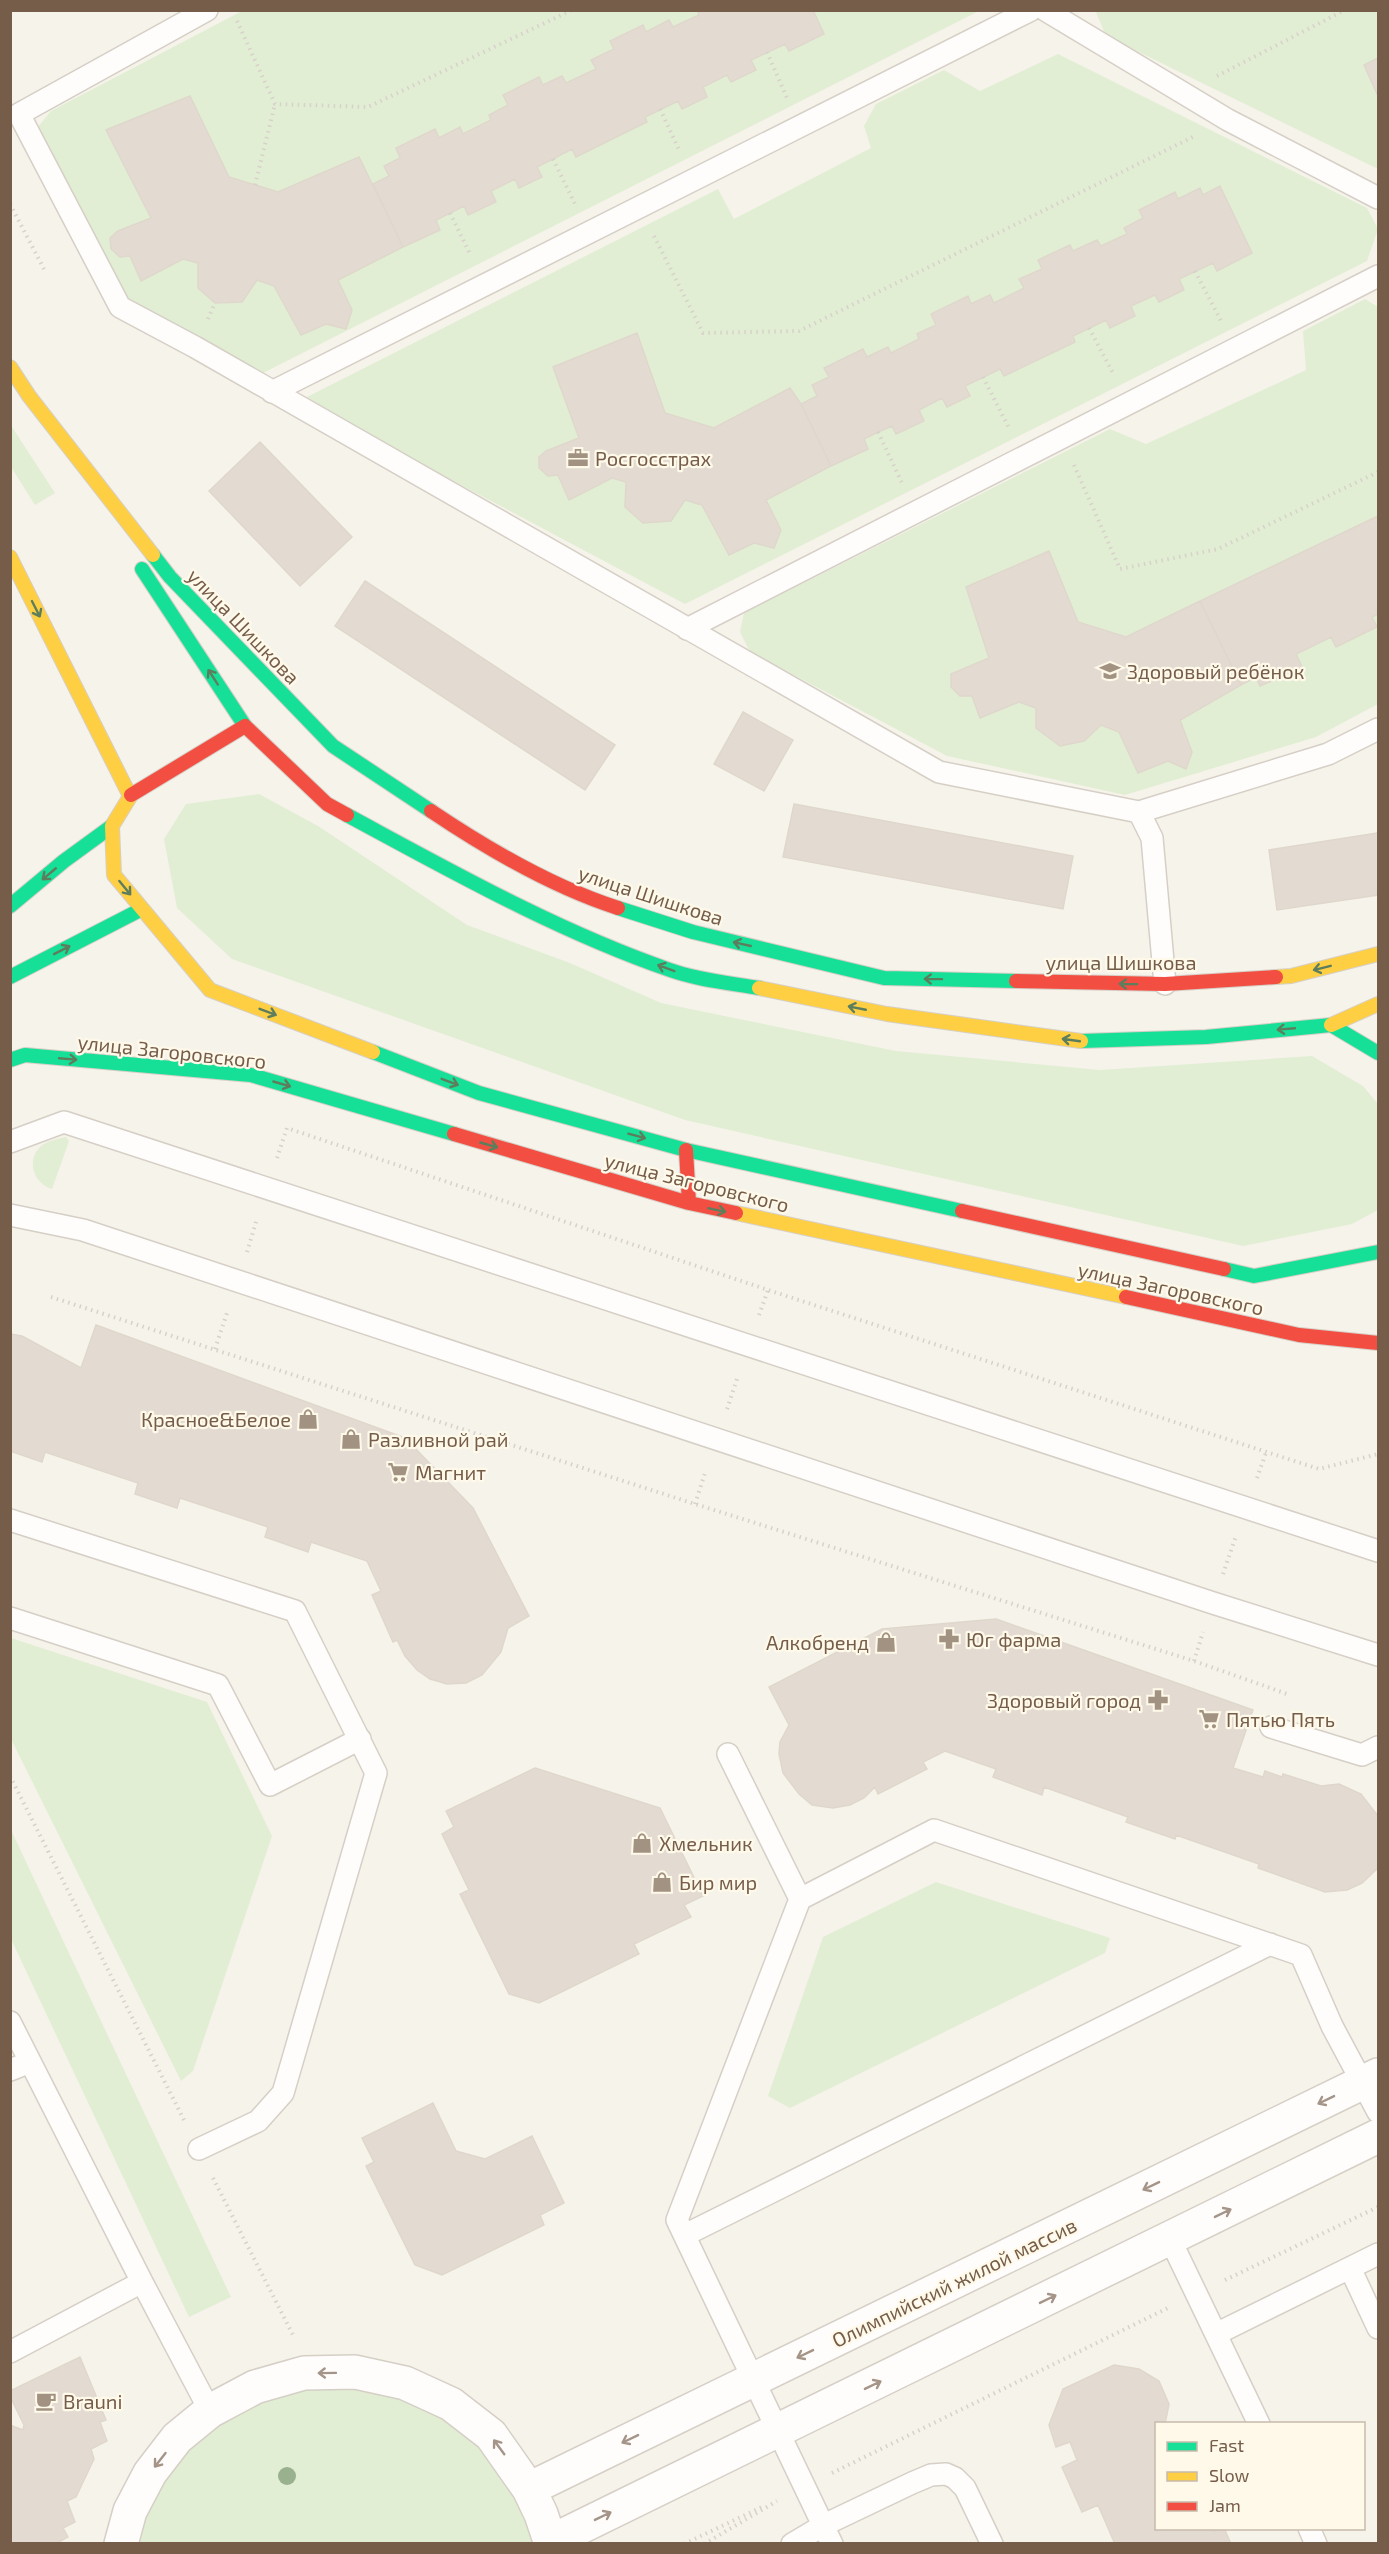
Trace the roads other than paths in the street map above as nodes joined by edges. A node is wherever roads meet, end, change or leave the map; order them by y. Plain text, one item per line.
1 (207, 10) edge
2 (1031, 10) edge
3 (1045, 10) edge
4 (1378, 198) edge
5 (1378, 276) edge
6 (10, 368) edge
7 (272, 392) junction
8 (29, 396) junction
9 (120, 536) dead end
10 (134, 556) dead end
11 (10, 557) edge
12 (687, 629) junction
13 (245, 726) junction
14 (1378, 729) edge
15 (130, 796) junction
16 (1139, 812) junction
17 (112, 826) junction
18 (10, 906) edge
19 (142, 909) junction
20 (1378, 954) edge
21 (10, 977) edge
22 (1165, 984) junction
23 (1378, 1004) edge
24 (1331, 1025) junction
25 (1378, 1053) edge
26 (10, 1060) edge
27 (10, 1142) edge
28 (686, 1150) junction
29 (689, 1203) junction
30 (10, 1215) edge
31 (1378, 1252) edge
32 (1378, 1343) edge
33 (10, 1520) edge
34 (1378, 1551) edge
35 (10, 1618) edge
36 (1378, 1655) edge
37 (1271, 1727) dead end
38 (360, 1739) junction
39 (1378, 1747) edge
40 (728, 1754) dead end
41 (800, 1899) junction
42 (1270, 1944) junction
43 (10, 2022) edge
44 (20, 2066) edge
45 (1371, 2078) edge
46 (1378, 2112) edge
47 (1378, 2136) edge
48 (199, 2149) road end
49 (685, 2235) junction
50 (1170, 2239) junction
51 (1378, 2254) edge
52 (1350, 2268) junction
53 (142, 2282) junction
54 (1378, 2328) edge
55 (1216, 2334) junction
56 (10, 2352) edge
57 (754, 2379) junction
58 (210, 2410) junction
59 (1258, 2422) edge
60 (779, 2431) junction
61 (529, 2489) junction
62 (1309, 2530) edge
63 (828, 2534) edge
64 (550, 2543) edge
65 (122, 2544) edge
66 (792, 2544) edge
67 (992, 2544) edge
68 (1316, 2544) edge

1 - 7 lane
2 - 7 lane
3 - 4 lane
5 - 12 lane
6 - 8 main road, улица Шишкова
7 - 12 lane
8 - 9 main road
22 -> 8 main road, улица Шишкова
13 -> 10 main road
11 -> 15 main road
12 - 16 lane
13 - 15 main road
24 -> 13 main road
14 - 16 lane
15 - 17 main road
16 - 22 lane
17 -> 18 main road
17 -> 19 main road
21 -> 19 main road
19 -> 28 main road
20 -> 22 main road, улица Шишкова
23 - 24 main road
24 - 25 main road
26 -> 29 main road, улица Загоровского
27 - 34 lane
28 - 29 main road
28 - 31 main road
29 -> 32 main road, улица Загоровского
30 - 36 lane
33 - 38 lane
35 - 38 lane
37 - 39 lane
38 - 48 lane
40 - 41 lane
41 - 42 lane
41 - 49 lane
42 - 45 lane
42 - 49 lane
43 - 44 lane
44 - 53 lane
45 - 46 lane
45 -> 57 street, Олимпийский жилой массив
50 -> 47 street
49 - 57 lane
50 - 55 lane
60 -> 50 street
51 - 52 lane
52 - 54 lane
52 - 55 lane
53 - 56 lane
53 - 58 lane
55 - 59 lane
57 - 60 lane
57 -> 61 street, Олимпийский жилой массив
61 -> 58 street
58 -> 65 street
60 - 63 lane
64 -> 60 street
61 - 64 street
62 - 68 lane
63 - 66 lane
63 - 67 lane

